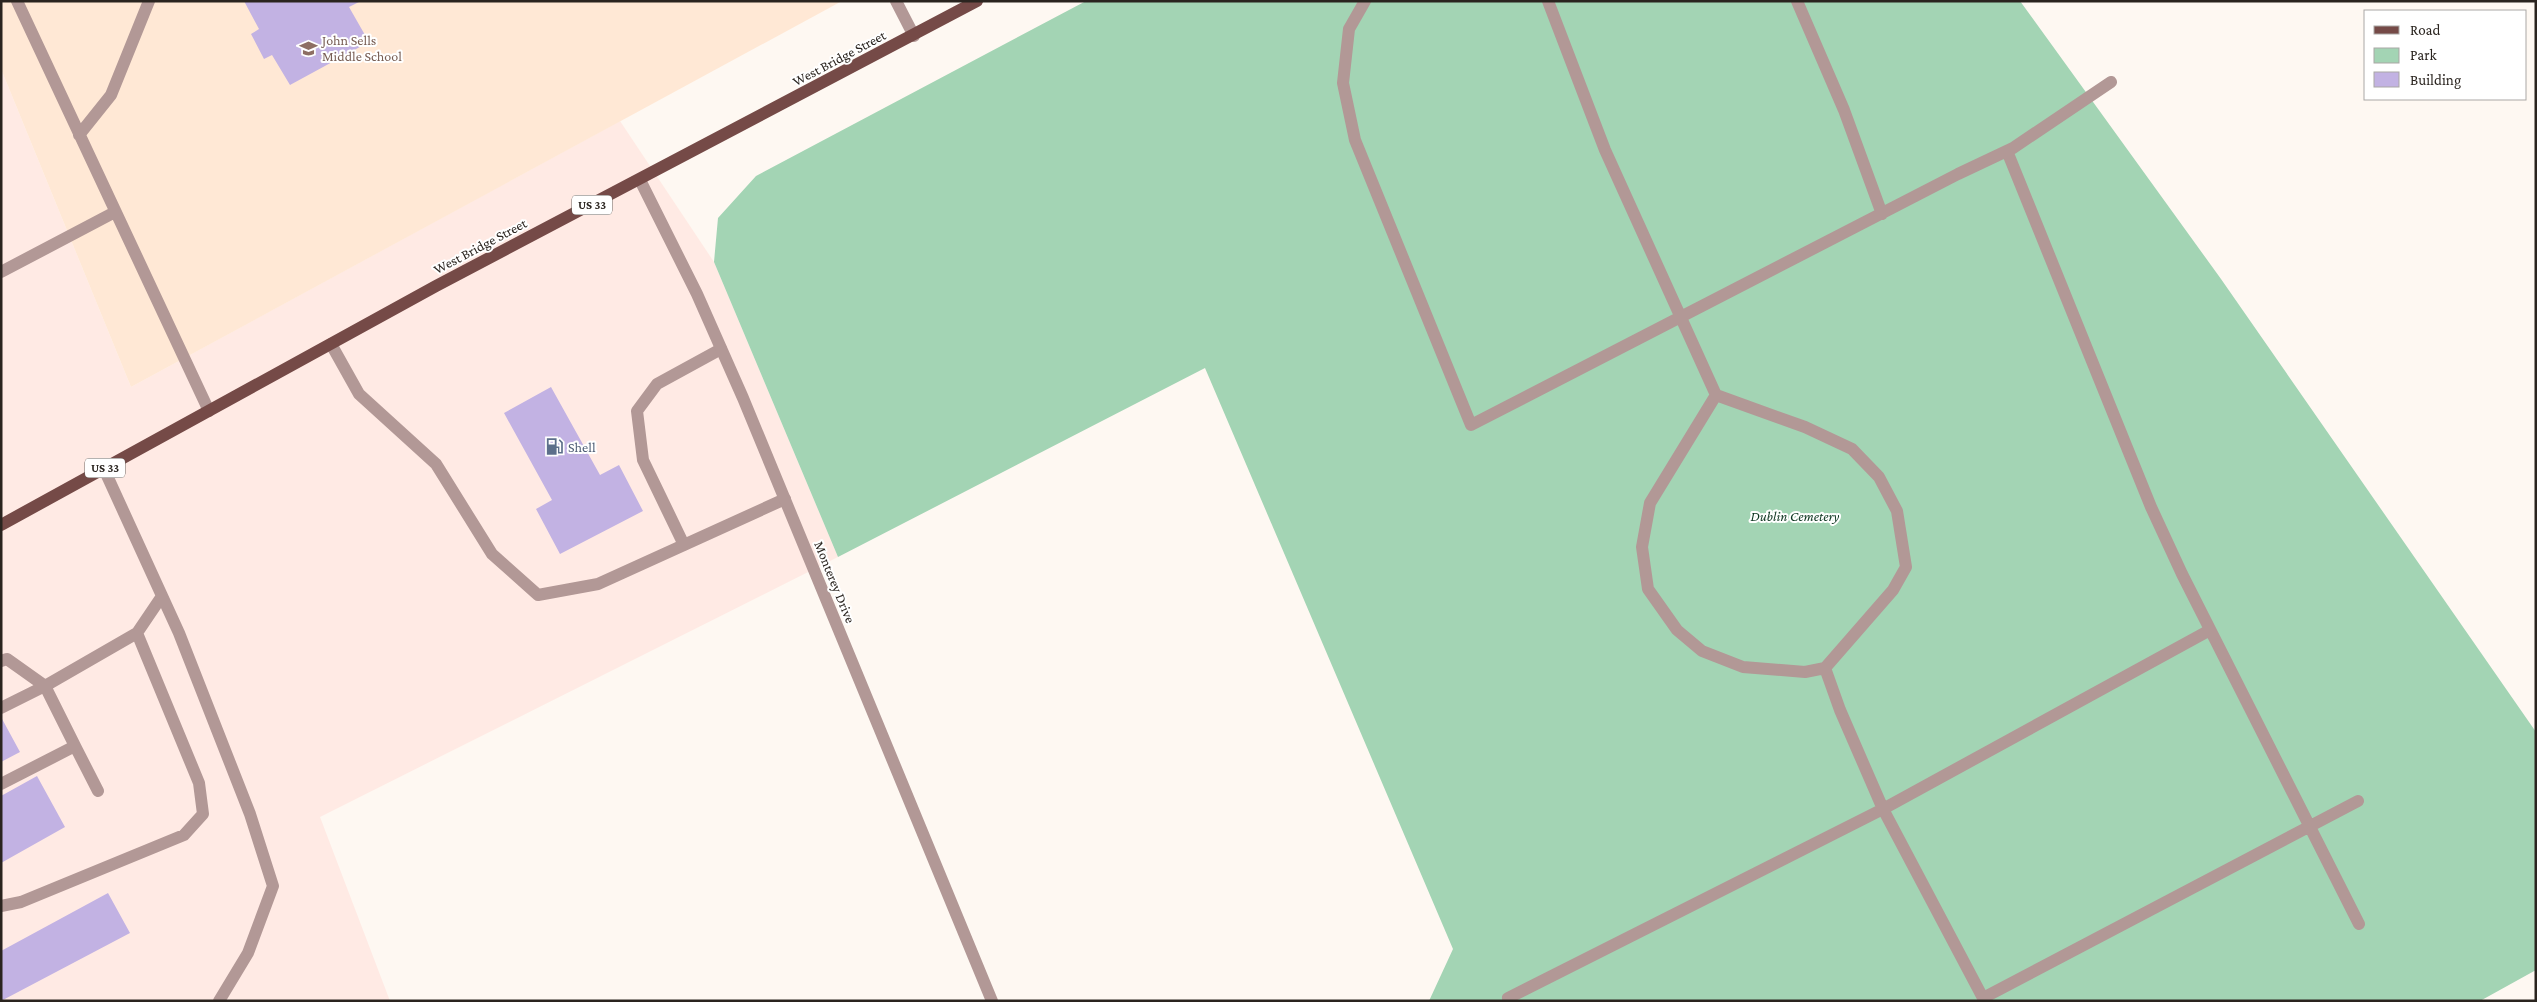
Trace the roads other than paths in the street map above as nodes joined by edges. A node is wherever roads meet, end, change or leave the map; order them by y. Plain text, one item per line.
1 (17, 1) edge
2 (150, 1) edge
3 (896, 1) edge
4 (977, 1) edge
5 (1365, 1) edge
6 (1548, 1) edge
7 (1797, 1) edge
8 (914, 36) junction
9 (2111, 82) dead end
10 (79, 135) junction
11 (2008, 151) junction
12 (640, 180) junction
13 (115, 212) junction
14 (1882, 214) junction
15 (1, 272) edge
16 (1680, 318) junction
17 (331, 344) junction
18 (721, 349) junction
19 (1716, 395) junction
20 (209, 411) junction
21 (104, 469) junction
22 (785, 499) junction
23 (1, 525) edge
24 (684, 544) junction
25 (162, 596) junction
26 (2210, 630) junction
27 (137, 633) junction
28 (1, 662) edge
29 (1825, 668) junction
30 (45, 686) junction
31 (1, 708) edge
32 (75, 746) junction
33 (1, 784) edge
34 (98, 791) dead end
35 (2358, 801) dead end
36 (1882, 809) junction
37 (2310, 826) junction
38 (1, 906) edge
39 (2359, 924) dead end
40 (1981, 999) edge
41 (219, 1001) edge
42 (992, 1001) edge
43 (1509, 1001) edge

1 - 10 street
2 - 10 street
3 - 8 street
4 - 8 main road, West Bridge Street / US 33
5 - 16 street
6 - 16 street
7 - 14 street
8 - 12 main road, West Bridge Street / US 33
9 - 11 street
10 - 13 street
11 - 14 street
11 - 26 street
12 - 17 main road, West Bridge Street / US 33
12 - 18 street, Monterey Drive
13 - 15 street
13 - 20 street
14 - 16 street
16 - 19 street
17 - 20 main road, West Bridge Street / US 33
17 - 24 street
18 - 22 street, Monterey Drive
18 - 24 street
19 - 29 street
19 - 29 street
20 - 21 main road, West Bridge Street / US 33
21 - 23 main road, West Bridge Street / US 33
21 - 25 street
22 - 24 street
22 - 42 street, Monterey Drive
25 - 27 street
25 - 41 street
26 - 36 street
26 - 37 street
27 - 30 street
27 - 38 street
28 - 30 street
29 - 36 street
30 - 31 street
30 - 32 street
32 - 33 street
32 - 34 street
35 - 37 street
36 - 40 street
36 - 43 street
37 - 39 street
37 - 40 street

